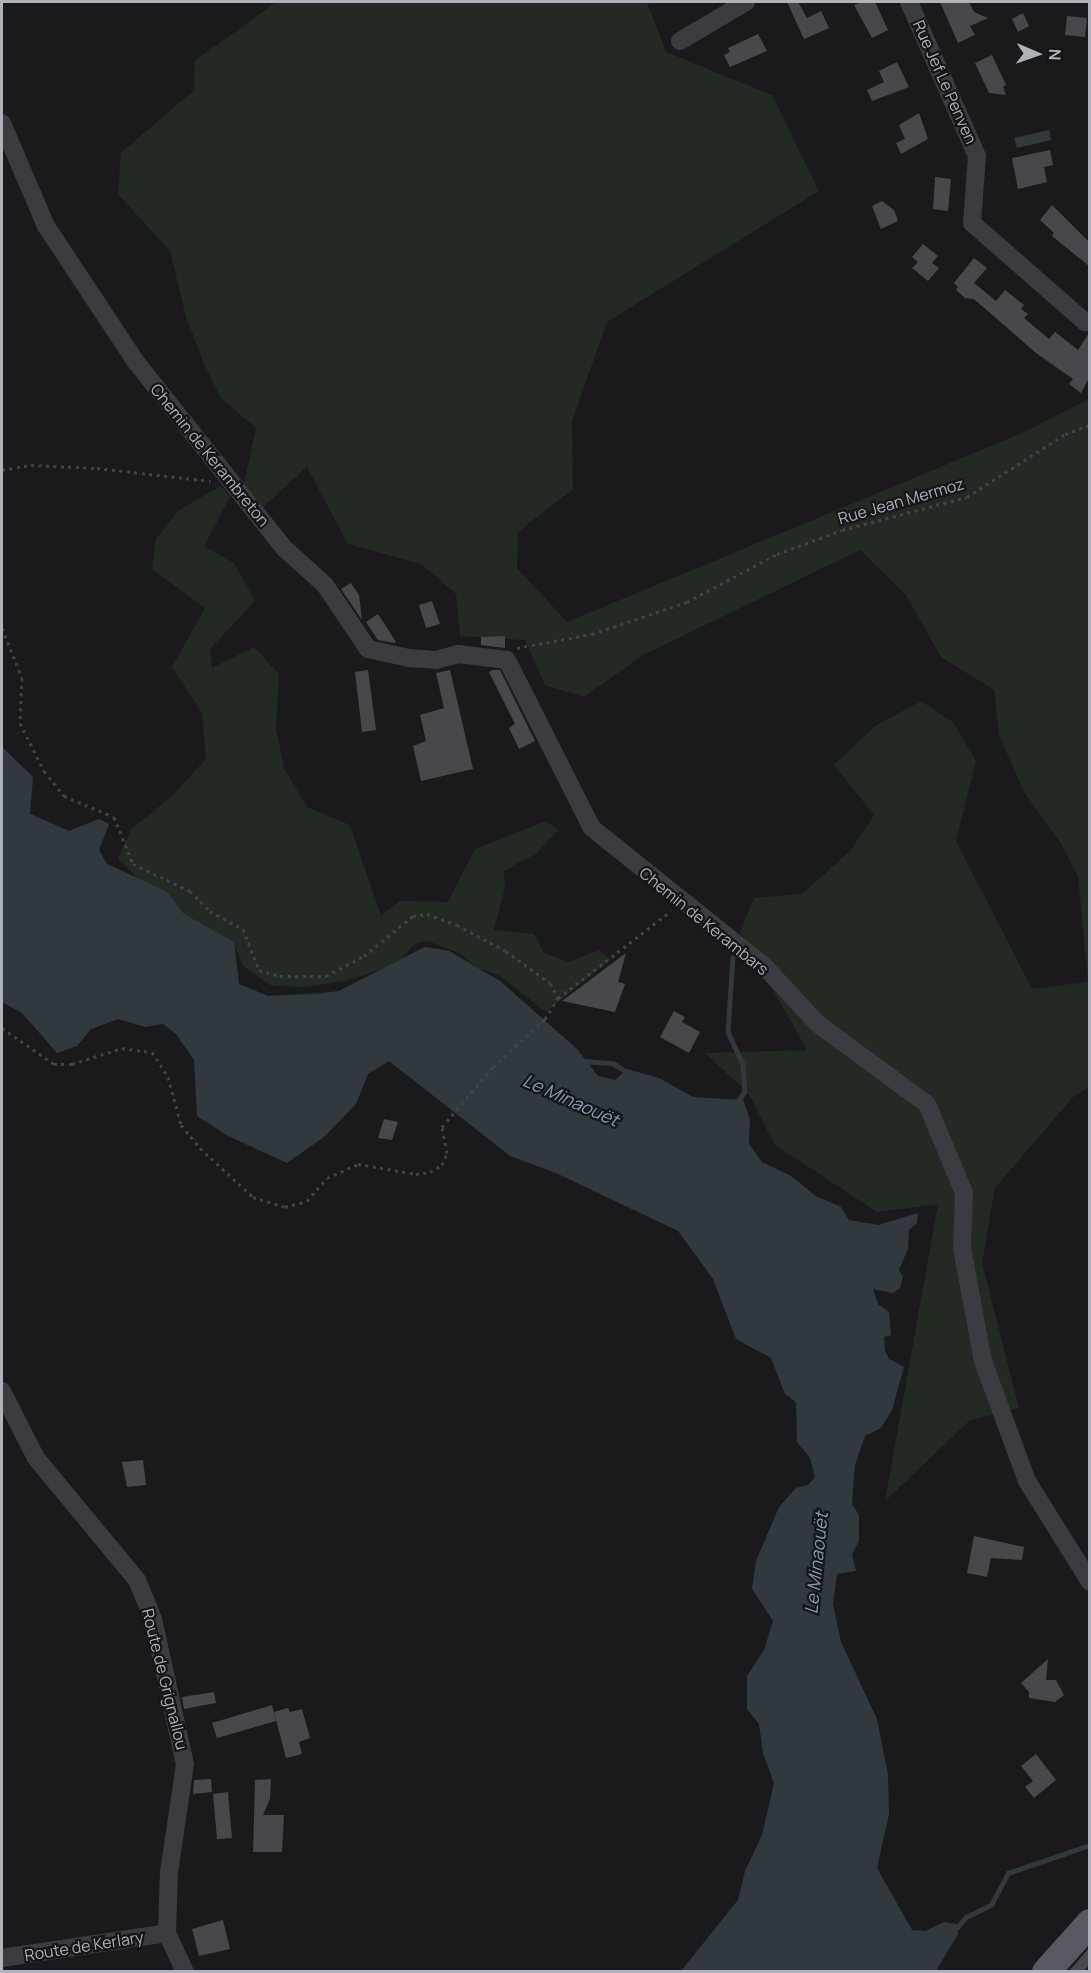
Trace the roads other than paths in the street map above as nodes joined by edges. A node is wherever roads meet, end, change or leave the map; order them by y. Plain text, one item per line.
1 (746, 2) edge
2 (909, 2) edge
3 (726, 6) edge
4 (680, 41) dead end
5 (2, 123) edge
6 (1089, 322) edge
7 (507, 660) joint
8 (2, 1391) edge
9 (1089, 1582) edge
10 (1089, 1923) edge
11 (167, 1933) junction
12 (2, 1958) edge
13 (185, 1971) edge
14 (1046, 1971) edge

1 - 3 street
2 - 6 street, Rue Jef Le Penven
3 - 4 street
5 - 7 street, Chemin de Kerambreton
7 - 9 street, Chemin de Kerambars
8 - 11 street, Route de Grignallou
10 - 14 main road
11 - 12 street, Route de Kerlary
11 - 13 street, Route de Grignallou

